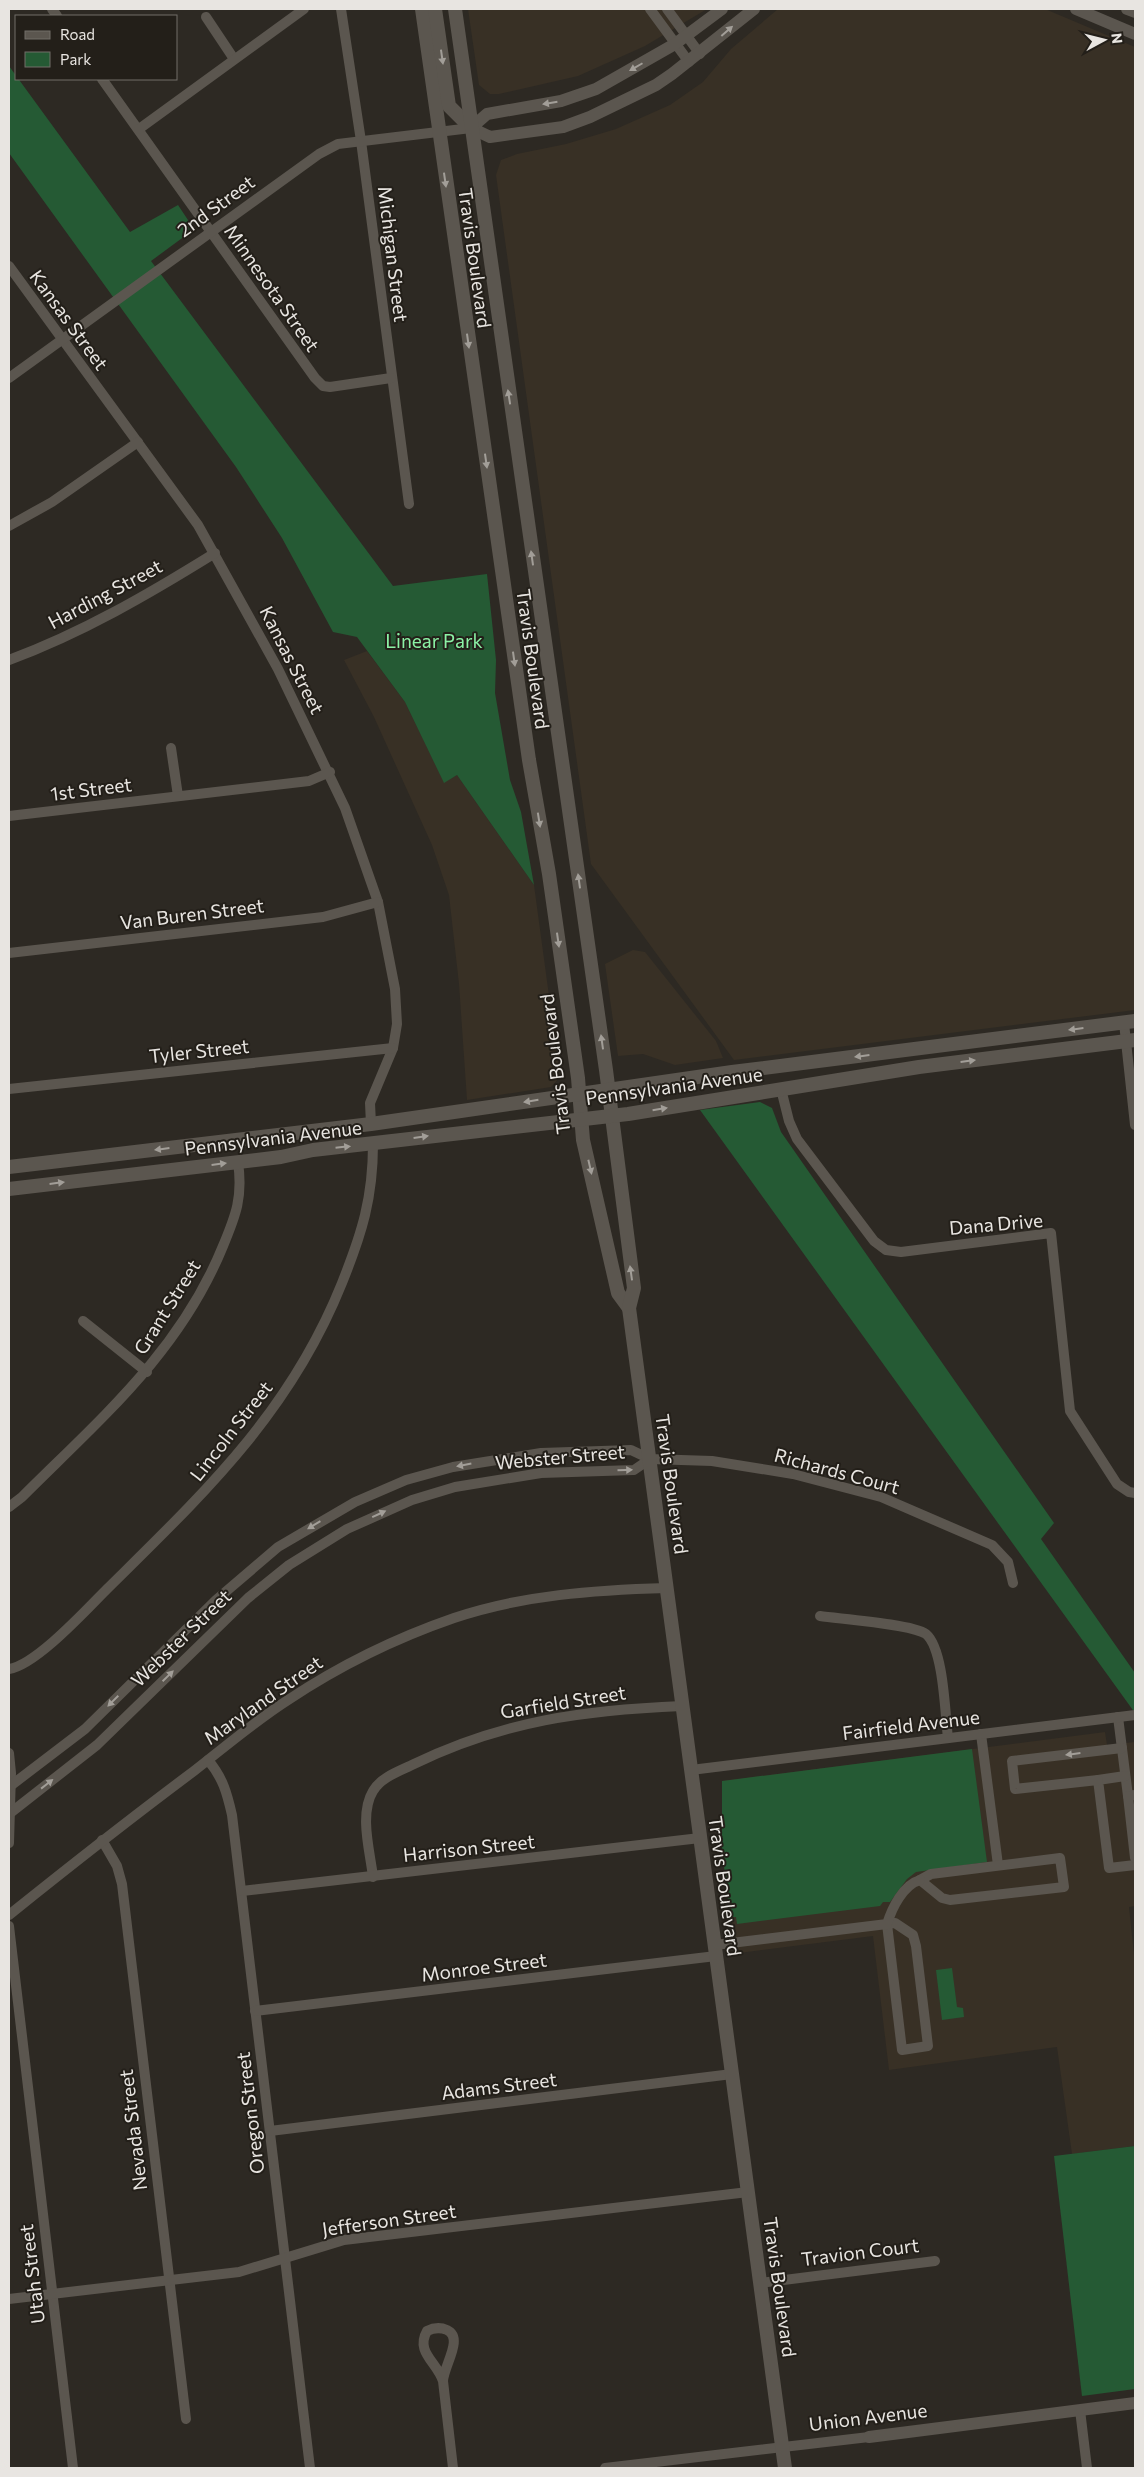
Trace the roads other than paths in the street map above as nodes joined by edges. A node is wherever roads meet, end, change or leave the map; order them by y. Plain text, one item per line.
1 (304, 9) edge
2 (341, 9) edge
3 (422, 9) edge
4 (435, 9) edge
5 (454, 9) edge
6 (650, 9) edge
7 (667, 9) edge
8 (722, 9) edge
9 (754, 9) edge
10 (1076, 9) edge
11 (1127, 9) edge
12 (1135, 12) edge
13 (206, 17) dead end
14 (1135, 34) edge
15 (686, 36) junction
16 (675, 44) junction
17 (700, 54) junction
18 (234, 59) junction
19 (689, 62) junction
20 (103, 80) edge
21 (471, 128) junction
22 (139, 129) junction
23 (438, 132) junction
24 (361, 141) junction
25 (211, 231) junction
26 (9, 266) edge
27 (61, 340) junction
28 (9, 378) edge
29 (391, 378) junction
30 (138, 442) junction
31 (409, 504) dead end
32 (9, 526) edge
33 (214, 553) junction
34 (9, 660) edge
35 (171, 748) dead end
36 (330, 772) junction
37 (178, 796) junction
38 (9, 816) edge
39 (378, 902) junction
40 (9, 953) edge
41 (1130, 1022) edge
42 (1130, 1041) edge
43 (393, 1048) junction
44 (781, 1089) junction
45 (9, 1090) edge
46 (608, 1090) junction
47 (580, 1094) junction
48 (611, 1115) junction
49 (582, 1119) junction
50 (371, 1124) junction
51 (1135, 1125) edge
52 (373, 1144) junction
53 (238, 1162) junction
54 (9, 1167) edge
55 (9, 1189) edge
56 (628, 1308) junction
57 (83, 1321) dead end
58 (147, 1372) junction
59 (650, 1459) junction
60 (1135, 1493) edge
61 (9, 1507) edge
62 (1013, 1584) dead end
63 (667, 1588) junction
64 (820, 1616) dead end
65 (9, 1669) edge
66 (682, 1706) junction
67 (1135, 1715) edge
68 (1118, 1717) junction
69 (981, 1734) junction
70 (948, 1738) junction
71 (1122, 1748) junction
72 (9, 1753) edge
73 (208, 1760) junction
74 (691, 1770) junction
75 (1125, 1776) junction
76 (1098, 1780) junction
77 (10, 1787) edge
78 (1132, 1796) edge
79 (9, 1814) edge
80 (700, 1838) junction
81 (102, 1840) junction
82 (9, 1843) edge
83 (1135, 1858) edge
84 (998, 1865) junction
85 (1135, 1865) edge
86 (373, 1877) junction
87 (920, 1880) junction
88 (242, 1891) junction
89 (9, 1915) edge
90 (886, 1924) junction
91 (9, 1926) edge
92 (715, 1951) junction
93 (255, 2012) junction
94 (732, 2074) junction
95 (270, 2131) junction
96 (748, 2192) junction
97 (285, 2257) junction
98 (935, 2260) dead end
99 (168, 2279) junction
100 (760, 2283) junction
101 (52, 2293) junction
102 (9, 2299) edge
103 (443, 2381) junction
104 (1135, 2403) edge
105 (1080, 2410) junction
106 (186, 2420) dead end
107 (869, 2437) joint
108 (782, 2446) junction
109 (73, 2468) edge
110 (310, 2468) edge
111 (453, 2468) edge
112 (605, 2468) edge
113 (785, 2468) edge
114 (1086, 2468) edge

1 - 18 street
2 - 24 street, Michigan Street
3 - 23 main road, Travis Boulevard
4 -> 21 main road
5 - 21 main road, Travis Boulevard
6 - 16 street
7 - 15 street
8 - 15 street
17 -> 9 street
10 - 14 street
11 - 12 street
13 - 18 street
15 - 16 street
15 - 17 street
16 - 19 street
16 -> 21 street
17 - 19 street
18 - 22 street
19 - 21 street
20 - 22 street, Minnesota Street
21 - 23 street, 2nd Street
46 -> 21 main road, Travis Boulevard
22 - 25 street, Minnesota Street
23 - 24 street, 2nd Street
23 -> 47 main road, Travis Boulevard
24 - 25 street, 2nd Street
24 - 29 street, Michigan Street
25 - 27 street, 2nd Street
25 - 29 street, Minnesota Street
26 - 27 street, Kansas Street
27 - 28 street, 2nd Street
27 - 30 street, Kansas Street
29 - 31 street, Michigan Street
30 - 32 street
30 - 33 street, Kansas Street
33 - 34 street, Harding Street
33 - 36 street, Kansas Street
35 - 37 street
36 - 37 street, 1st Street
36 - 39 street, Kansas Street
37 - 38 street, 1st Street
39 - 40 street, Van Buren Street
39 - 43 street, Kansas Street
41 - 42 street
41 -> 46 main road, Pennsylvania Avenue
44 -> 42 main road, Pennsylvania Avenue
42 - 51 street
43 - 45 street, Tyler Street
43 - 50 street, Kansas Street
48 -> 44 main road, Pennsylvania Avenue
44 - 60 street, Dana Drive
46 - 47 main road, Pennsylvania Avenue
46 - 48 main road, Travis Boulevard
47 - 49 main road, Travis Boulevard
47 -> 50 main road, Pennsylvania Avenue
48 - 49 main road, Pennsylvania Avenue
56 -> 48 main road, Travis Boulevard
52 -> 49 main road, Pennsylvania Avenue
49 -> 56 main road, Travis Boulevard
50 -> 54 main road, Pennsylvania Avenue
53 -> 52 main road, Pennsylvania Avenue
52 - 65 street, Lincoln Street
55 -> 53 main road, Pennsylvania Avenue
53 - 58 street, Grant Street
56 - 59 main road, Travis Boulevard
57 - 58 street
58 - 61 street, Grant Street
59 - 62 street, Richards Court
59 - 63 main road, Travis Boulevard
59 -> 77 street, Webster Street
79 -> 59 street, Webster Street
63 - 66 main road, Travis Boulevard
63 - 73 street, Maryland Street
64 - 70 street
66 - 74 main road, Travis Boulevard
66 - 86 street, Garfield Street
67 - 68 street, Fairfield Avenue
68 - 69 street, Fairfield Avenue
68 - 71 street
69 - 70 street, Fairfield Avenue
69 - 84 street
70 - 74 street, Fairfield Avenue
71 - 75 street
71 -> 76 street
72 - 77 street
73 - 81 street, Maryland Street
73 - 88 street, Oregon Street
74 - 80 main road, Travis Boulevard
75 - 76 street
75 - 78 street
76 - 85 street
77 - 79 street
78 - 83 street
79 - 82 street
80 - 86 street, Harrison Street
80 - 92 main road, Travis Boulevard
81 - 89 street, Maryland Street
81 - 99 street, Nevada Street
84 - 87 street
84 - 87 street
86 - 88 street, Harrison Street
87 - 90 street
88 - 93 street, Oregon Street
90 - 90 street
90 - 92 street, Monroe Street
91 - 101 street, Utah Street
92 - 93 street, Monroe Street
92 - 94 main road, Travis Boulevard
93 - 95 street, Oregon Street
94 - 95 street, Adams Street
94 - 96 main road, Travis Boulevard
95 - 97 street, Oregon Street
96 - 97 street, Jefferson Street
96 - 100 main road, Travis Boulevard
97 - 99 street, Jefferson Street
97 - 110 street, Oregon Street
98 - 100 street, Travion Court
99 - 101 street, Jefferson Street
99 - 106 street, Nevada Street
100 - 108 main road, Travis Boulevard
101 - 102 street, Jefferson Street
101 - 109 street, Utah Street
103 - 103 street
103 - 111 street
104 - 105 street, Union Avenue
105 - 107 street, Union Avenue
105 - 114 street
107 - 108 street, Union Avenue
108 - 112 street, Union Avenue
108 - 113 main road, Travis Boulevard

